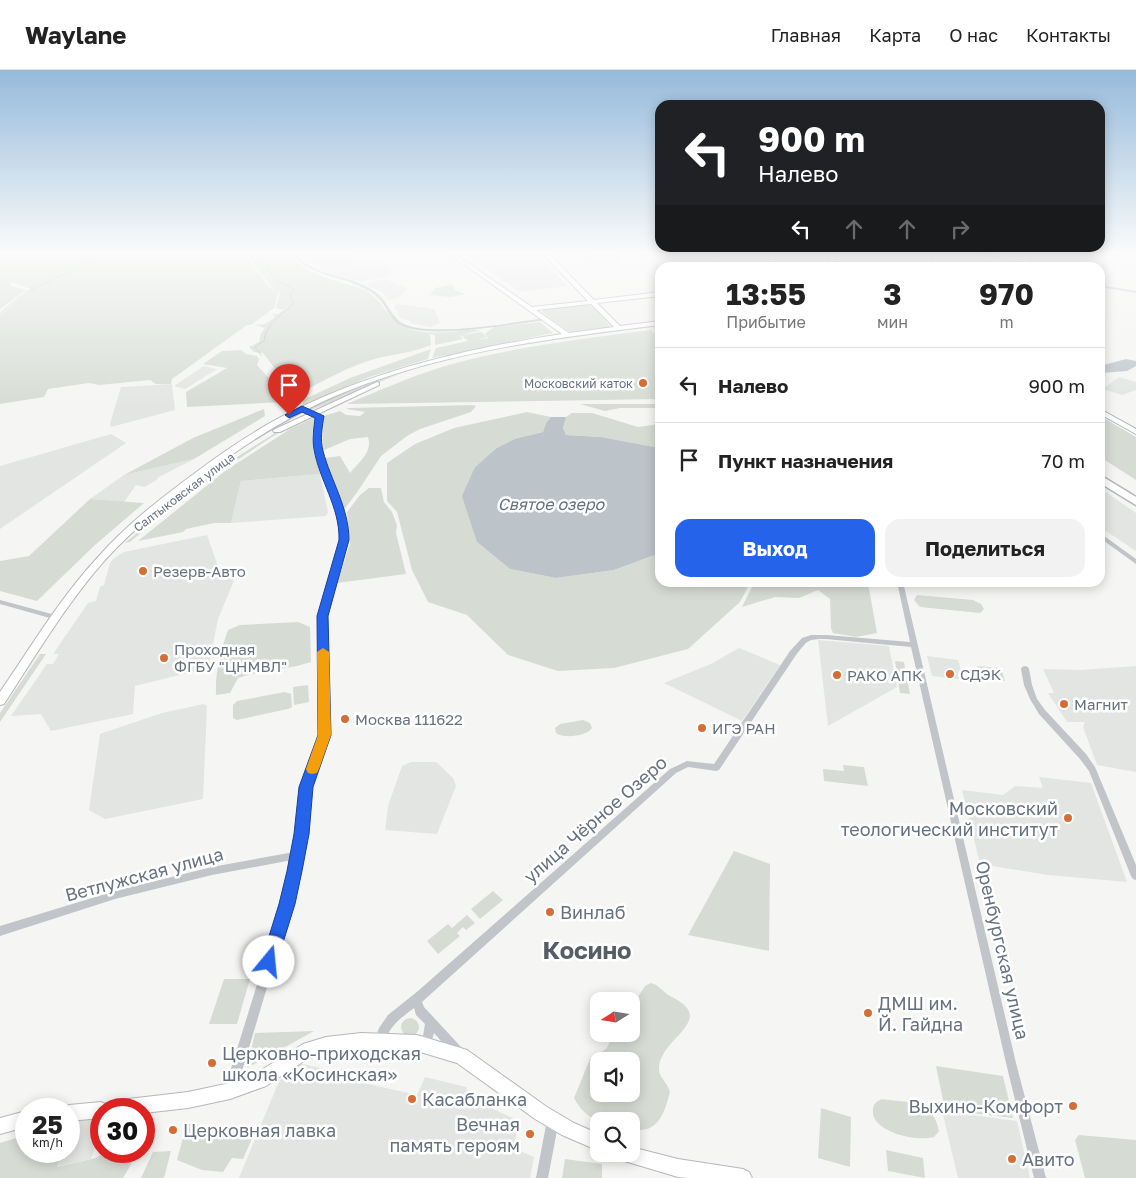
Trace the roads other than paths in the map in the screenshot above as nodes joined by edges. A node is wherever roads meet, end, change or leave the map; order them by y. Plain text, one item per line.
1 (386, 305) edge
2 (526, 305) edge
3 (569, 305) edge
4 (595, 305) edge
5 (532, 309) junction
6 (546, 319) junction
7 (655, 324) edge
8 (618, 328) junction
9 (568, 335) junction
10 (478, 351) junction
11 (302, 408) junction
12 (310, 413) junction
13 (1105, 414) edge
14 (1136, 432) edge
15 (1105, 474) edge
16 (1105, 481) edge
17 (1136, 495) edge
18 (1136, 502) edge
19 (1105, 538) edge
20 (114, 546) junction
21 (1136, 562) edge
22 (901, 587) edge
23 (0, 602) edge
24 (58, 618) junction
25 (915, 645) junction
26 (1025, 669) dead end
27 (0, 701) edge
28 (297, 855) junction
29 (1136, 876) edge
30 (0, 931) edge
31 (416, 1001) junction
32 (431, 1022) junction
33 (379, 1041) junction
34 (417, 1043) junction
35 (461, 1056) junction
36 (230, 1091) junction
37 (155, 1104) edge
38 (553, 1120) junction
39 (15, 1122) edge
40 (0, 1126) edge
41 (590, 1138) edge
42 (640, 1158) edge
43 (542, 1178) edge
44 (743, 1178) edge
45 (1040, 1178) edge

1 - 6 street
2 - 5 main road
3 - 5 main road
4 - 8 main road
5 - 6 main road
6 - 9 main road
7 - 8 main road, Салтыковская улица
8 - 9 main road, Салтыковская улица
9 - 10 main road, Салтыковская улица
10 - 11 main road, Салтыковская улица
10 - 12 main road, Салтыковская улица
11 - 12 street
11 - 20 main road, Салтыковская улица
12 - 20 main road, Салтыковская улица
12 - 28 street
13 - 14 main road
15 - 17 highway
16 - 18 highway
19 - 21 street
20 - 24 main road, Салтыковская улица
22 - 25 street, Оренбургская улица
23 - 24 street
24 - 27 main road, Салтыковская улица
25 - 31 street, улица Чёрное Озеро
25 - 45 street, Оренбургская улица
26 - 29 street
28 - 30 street, Ветлужская улица
28 - 36 street
31 - 32 street
31 - 33 street, улица Чёрное Озеро
32 - 34 street
32 - 35 street
33 - 34 main road
33 - 36 main road
34 - 35 main road
35 - 38 main road
36 - 37 main road
38 - 41 main road
38 - 43 street
39 - 40 main road
42 - 44 main road

